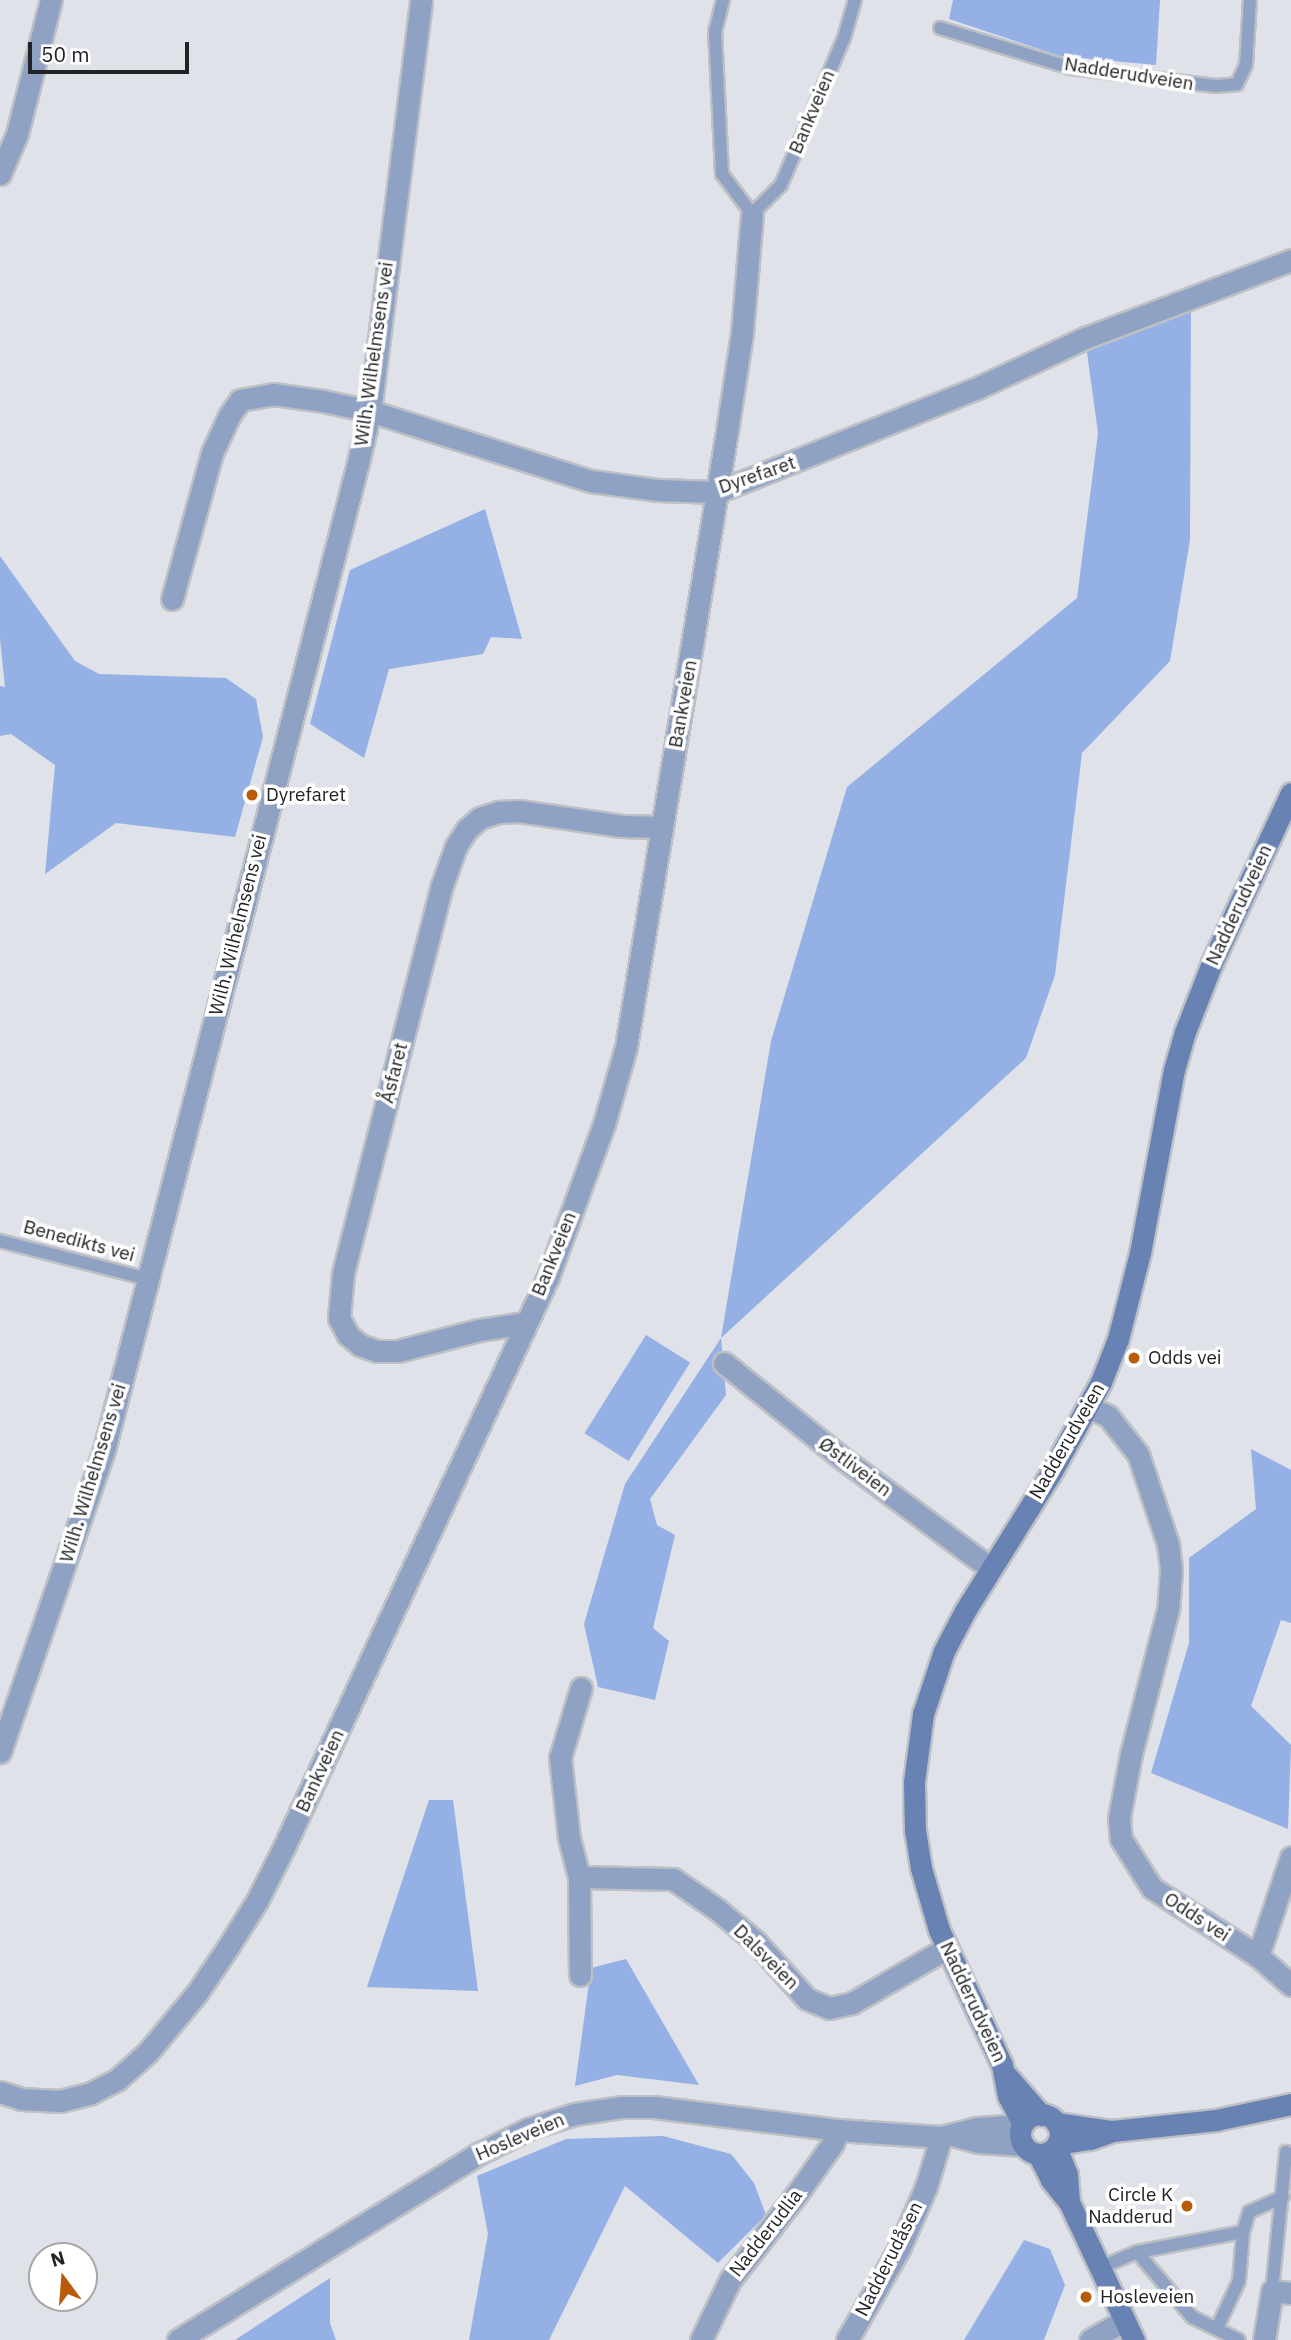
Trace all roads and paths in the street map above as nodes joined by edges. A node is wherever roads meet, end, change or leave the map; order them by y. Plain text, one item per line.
1 (51, 0) edge
2 (421, 0) edge
3 (723, 0) edge
4 (855, 0) edge
5 (1250, 0) edge
6 (940, 28) dead end
7 (0, 174) edge
8 (752, 214) junction
9 (1291, 260) edge
10 (370, 411) junction
11 (717, 492) junction
12 (172, 599) dead end
13 (1291, 793) edge
14 (662, 827) junction
15 (0, 1241) edge
16 (148, 1279) junction
17 (525, 1323) junction
18 (724, 1363) dead end
19 (1088, 1407) junction
20 (990, 1568) junction
21 (581, 1688) dead end
22 (0, 1752) edge
23 (1291, 1857) edge
24 (579, 1877) junction
25 (947, 1948) junction
26 (1258, 1956) junction
27 (580, 1975) dead end
28 (1291, 1985) edge
29 (0, 2092) edge
30 (1291, 2104) edge
31 (838, 2130) junction
32 (1112, 2131) junction
33 (1040, 2134) junction
34 (948, 2136) junction
35 (1086, 2140) junction
36 (1286, 2151) dead end
37 (1067, 2174) junction
38 (1283, 2197) junction
39 (1069, 2202) junction
40 (1286, 2215) edge
41 (1243, 2232) junction
42 (1137, 2252) junction
43 (1099, 2268) junction
44 (1281, 2292) edge
45 (1124, 2320) junction
46 (1217, 2328) junction
47 (1096, 2338) edge
48 (178, 2340) edge
49 (701, 2340) edge
50 (847, 2340) edge
51 (1134, 2340) edge
52 (1239, 2340) edge
53 (1264, 2340) edge

1 - 7 street
2 - 10 street, Wilh. Wilhelmsens vei
3 - 8 lane
4 - 8 lane, Bankveien
5 - 6 lane, Nadderudveien
8 - 11 street, Bankveien
9 - 11 street, Dyrefaret
10 - 11 street, Dyrefaret
10 - 12 street, Dyrefaret
10 - 16 street, Wilh. Wilhelmsens vei
11 - 14 street, Bankveien
13 - 19 main road, Nadderudveien
14 - 17 street, Bankveien
14 - 17 street, Åsfaret
15 - 16 lane, Benedikts vei
16 - 22 street, Wilh. Wilhelmsens vei
17 - 29 street, Bankveien
18 - 20 street, Østliveien
19 - 20 main road, Nadderudveien
19 - 26 street, Odds vei
20 - 25 main road, Nadderudveien
21 - 24 street
23 - 26 street
24 - 25 street, Dalsveien
24 - 27 street
25 - 33 main road, Nadderudveien
26 - 28 street, Odds vei
30 - 32 main road, Hosleveien
31 - 34 street, Hosleveien
31 - 48 street, Hosleveien
31 - 49 street, Nadderudlia
32 - 33 main road, Hosleveien
32 - 35 main road, Hosleveien
33 - 34 street, Hosleveien
33 - 35 main road, Hosleveien
33 - 37 main road, Nadderudveien
33 - 39 main road, Nadderudveien
34 - 50 street, Nadderudåsen
35 - 37 main road
36 - 38 lane
37 - 39 main road, Nadderudveien
38 - 40 lane
38 - 41 lane
39 - 43 main road, Nadderudveien
40 - 44 lane
41 - 42 lane
41 - 46 lane
42 - 43 lane
42 - 46 lane
43 - 45 main road, Nadderudveien
44 - 53 street
45 - 47 street
45 - 51 main road, Nadderudveien
46 - 52 lane

